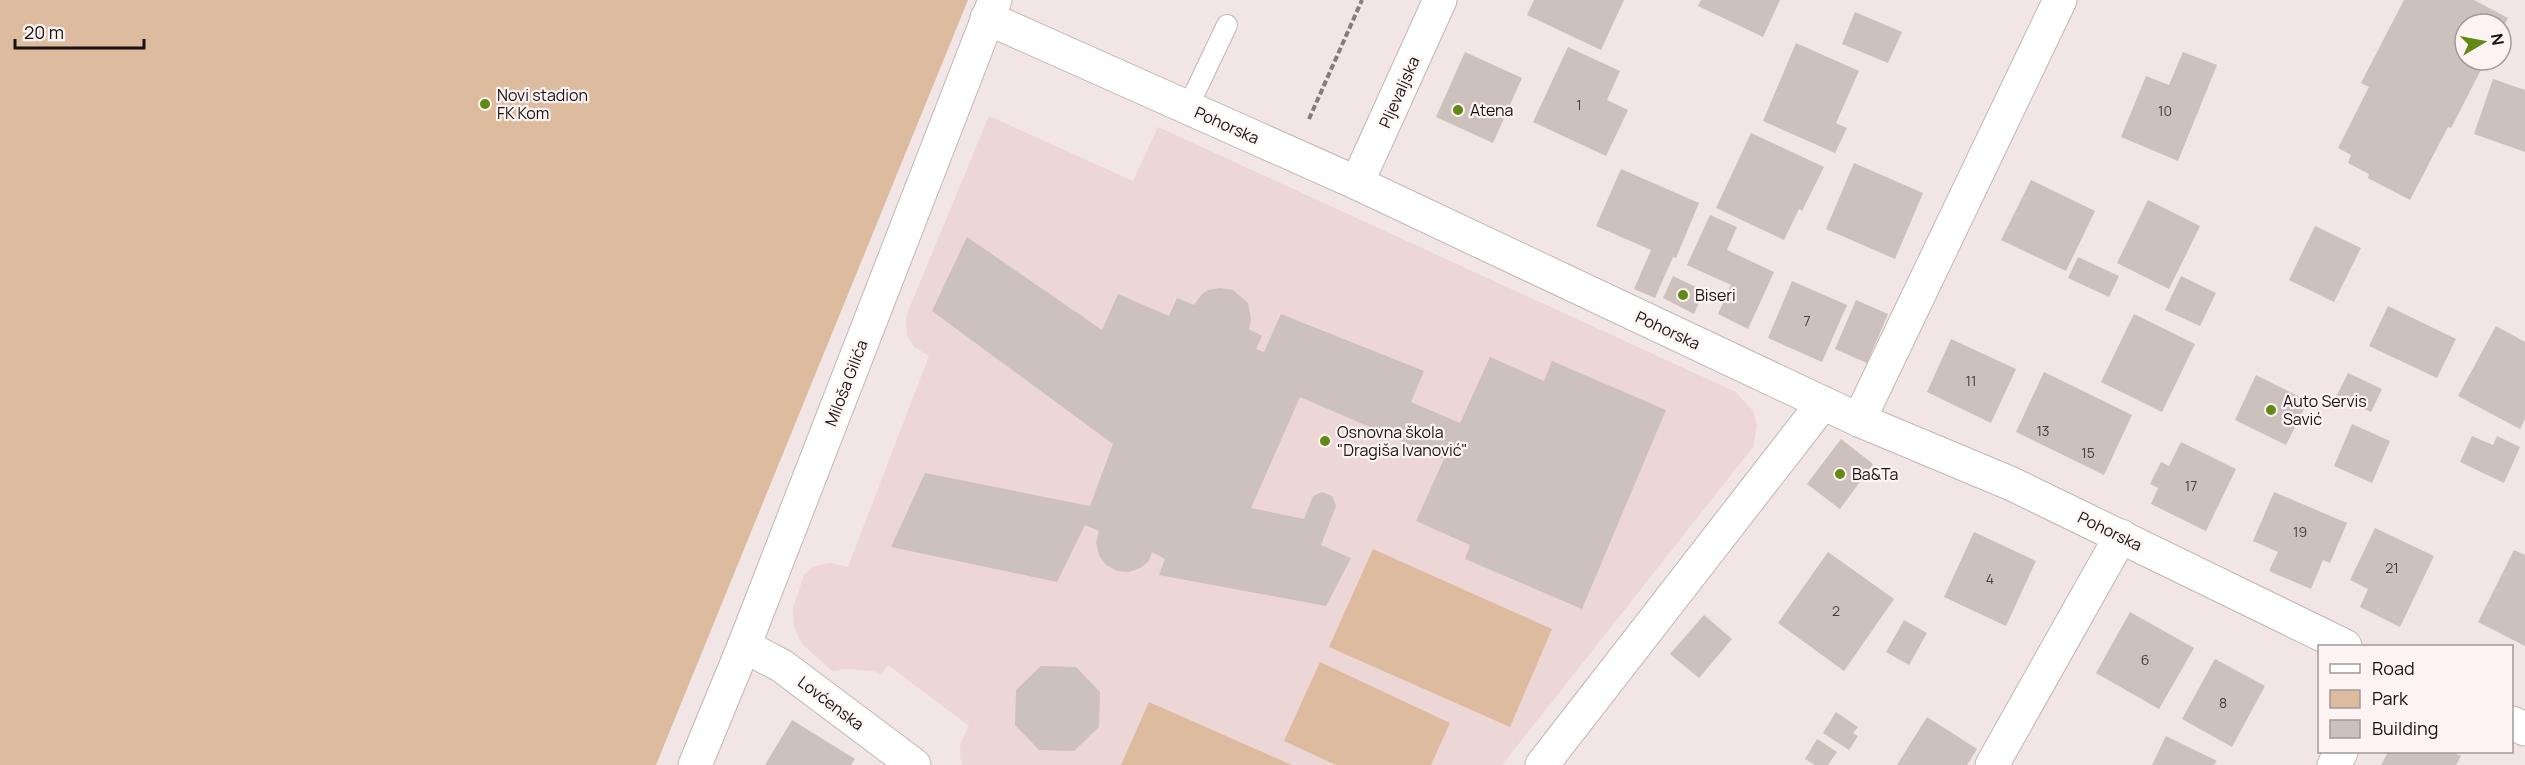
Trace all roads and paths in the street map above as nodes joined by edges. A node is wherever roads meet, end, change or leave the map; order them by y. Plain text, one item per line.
1 (1362, 0) edge
2 (1440, 0) edge
3 (2060, 0) edge
4 (991, 9) edge
5 (1227, 25) dead end
6 (1188, 107) junction
7 (1306, 125) dead end
8 (1357, 183) junction
9 (1823, 403) junction
10 (1859, 420) junction
11 (2121, 536) junction
12 (2343, 645) edge
13 (744, 646) junction
14 (695, 765) edge
15 (914, 765) edge
16 (1542, 765) edge
17 (1992, 765) edge

1 - 7 path
2 - 8 street, Pljevaljska
3 - 10 street
4 - 6 street, Pohorska
4 - 13 street, Miloša Gilića
5 - 6 lane
6 - 8 street, Pohorska
8 - 9 street, Pohorska
9 - 10 street, Pohorska
9 - 16 street
10 - 11 street, Pohorska
11 - 12 street, Pohorska
11 - 17 street
13 - 14 street, Miloša Gilića
13 - 15 street, Lovćenska

